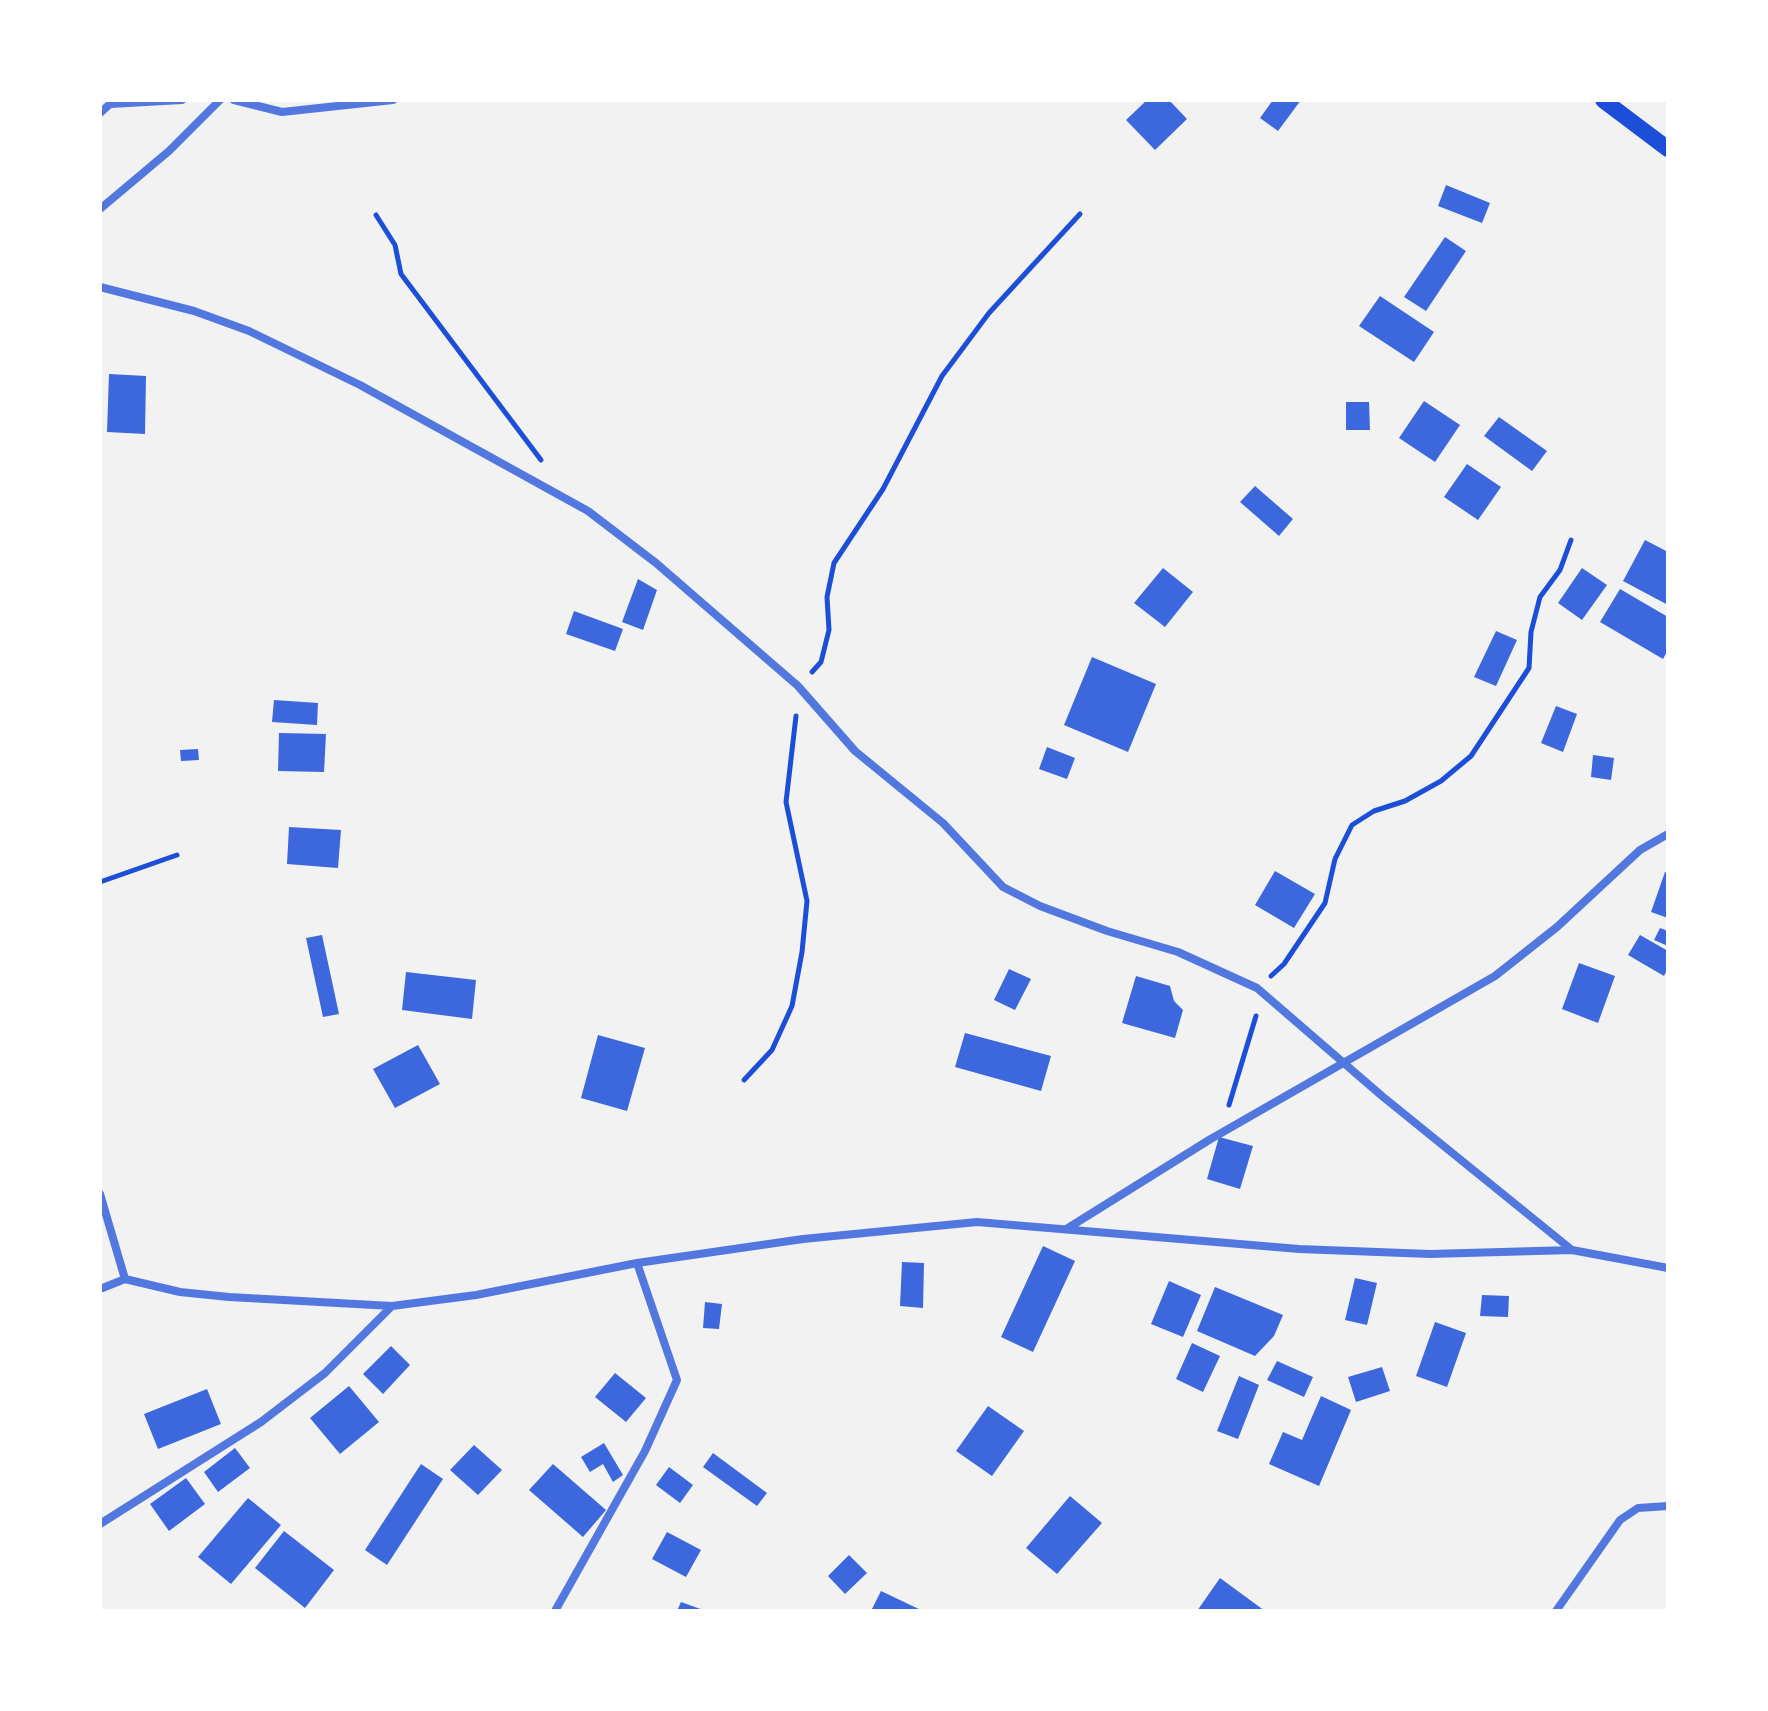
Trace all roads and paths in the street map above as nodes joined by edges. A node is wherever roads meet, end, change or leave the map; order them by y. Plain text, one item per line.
1 (182, 100) edge
2 (220, 100) edge
3 (234, 100) edge
4 (393, 100) edge
5 (1603, 100) edge
6 (110, 102) edge
7 (100, 113) edge
8 (1668, 149) edge
9 (100, 209) edge
10 (1080, 214) dead end
11 (376, 215) dead end
12 (100, 287) edge
13 (551, 470) dead end
14 (1571, 540) dead end
15 (798, 686) junction
16 (1668, 834) edge
17 (177, 855) dead end
18 (100, 882) edge
19 (1257, 988) junction
20 (1346, 1064) junction
21 (744, 1080) dead end
22 (1209, 1140) junction
23 (100, 1194) edge
24 (1067, 1228) junction
25 (1572, 1250) junction
26 (637, 1263) junction
27 (1668, 1268) edge
28 (125, 1279) junction
29 (100, 1289) edge
30 (392, 1306) junction
31 (1668, 1506) edge
32 (100, 1524) edge
33 (555, 1611) edge
34 (1556, 1611) edge

1 - 6 street
2 - 9 street
3 - 4 street
5 - 8 main road
6 - 7 street
10 - 15 path
11 - 13 path
12 - 15 street
14 - 19 path
15 - 19 street
15 - 21 path
16 - 20 street
17 - 18 path
19 - 20 street
19 - 22 path
20 - 22 street
20 - 25 street
22 - 24 street
23 - 28 street
24 - 25 street
24 - 26 street
25 - 27 street
26 - 30 street
26 - 33 street
28 - 29 street
28 - 30 street
30 - 32 street
31 - 34 street

